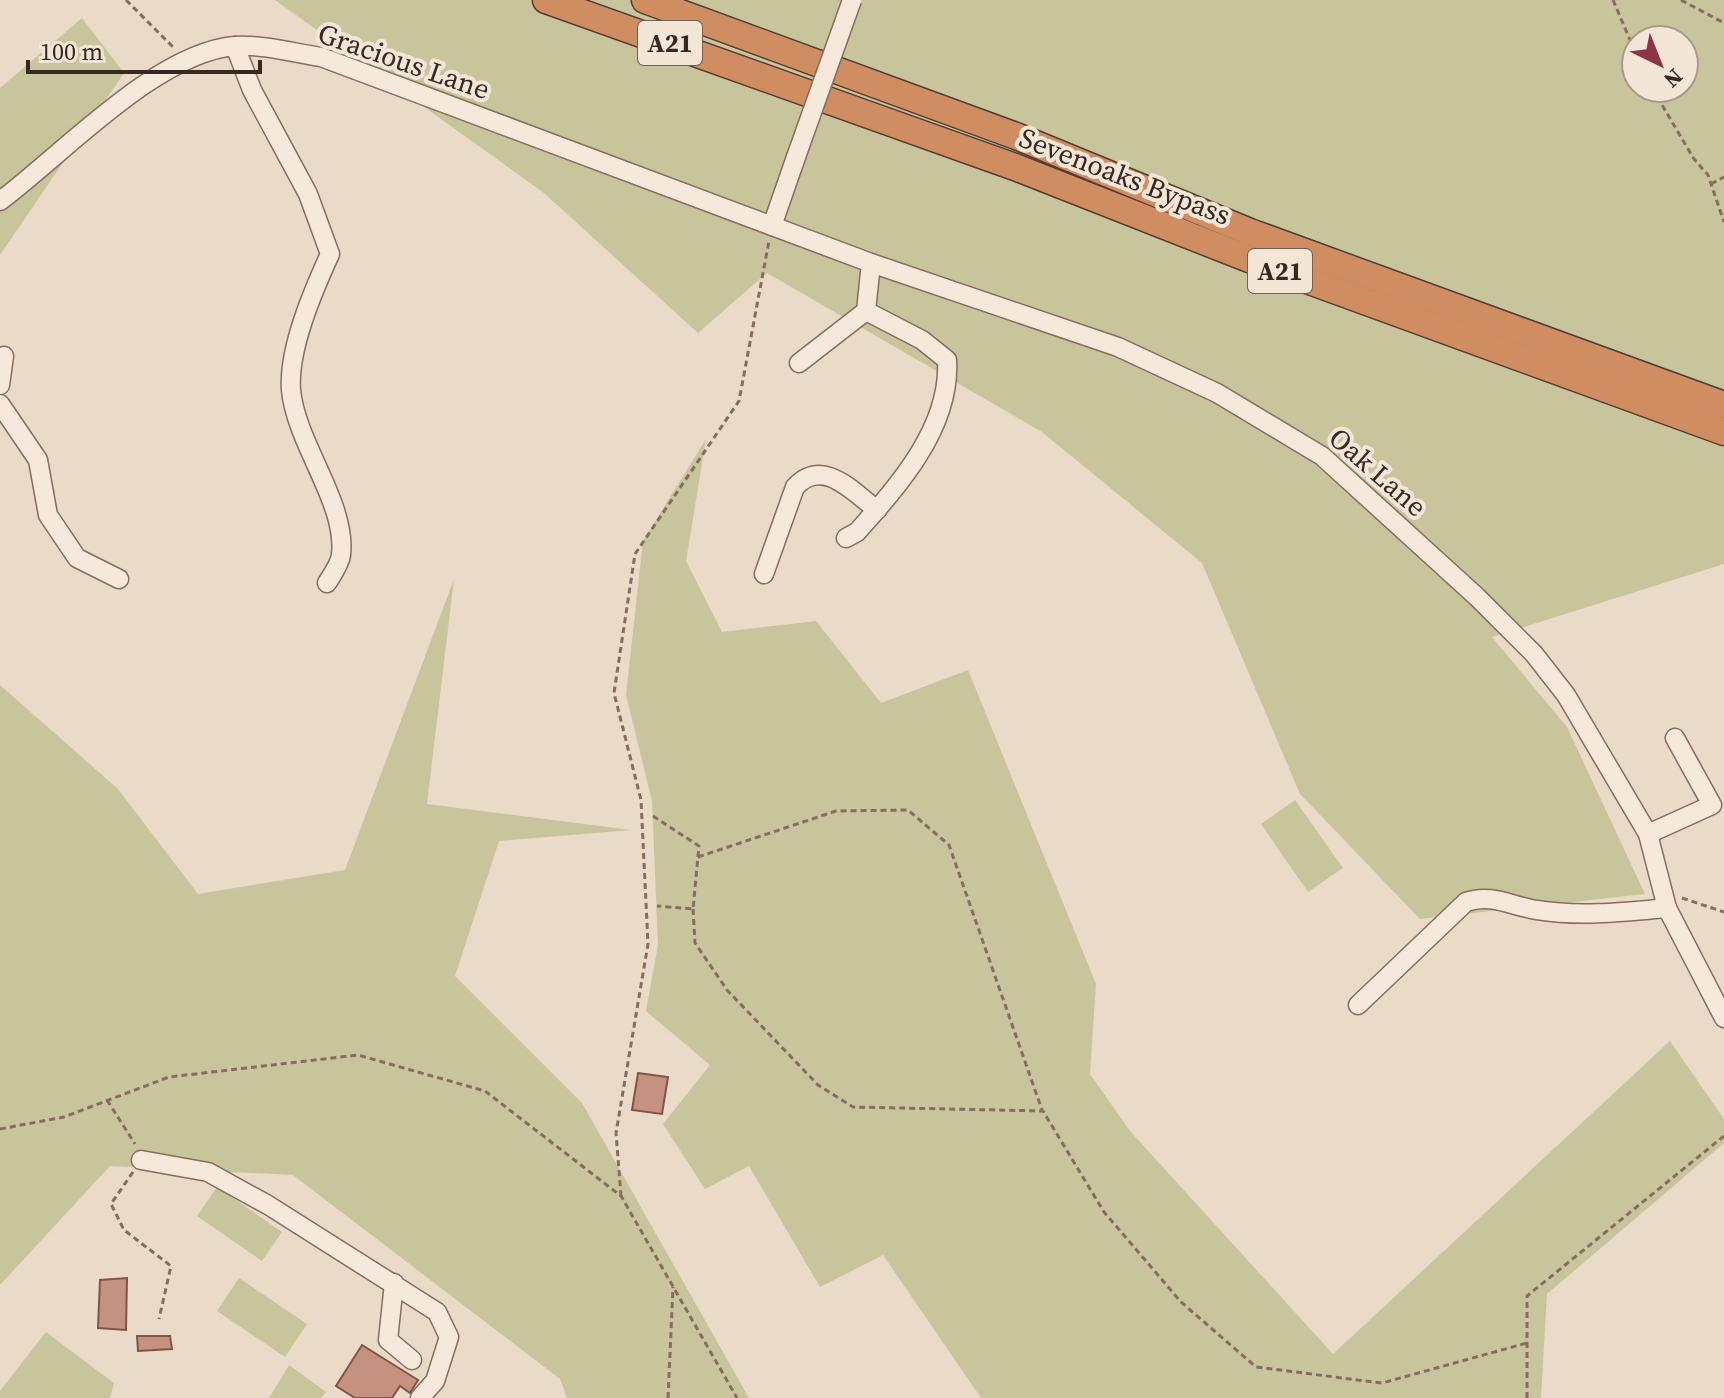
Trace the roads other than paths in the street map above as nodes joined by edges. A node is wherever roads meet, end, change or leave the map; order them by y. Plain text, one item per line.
1 (546, 0) edge
2 (645, 0) edge
3 (852, 0) edge
4 (235, 46) junction
5 (0, 201) edge
6 (772, 226) junction
7 (871, 263) junction
8 (866, 311) junction
9 (4, 356) dead end
10 (799, 363) dead end
11 (0, 385) edge
12 (1724, 405) edge
13 (3, 415) edge
14 (1724, 432) edge
15 (877, 510) junction
16 (846, 538) dead end
17 (764, 574) dead end
18 (119, 579) dead end
19 (327, 583) dead end
20 (1675, 738) dead end
21 (1648, 834) junction
22 (1665, 900) junction
23 (1358, 1005) dead end
24 (1724, 1018) edge
25 (141, 1160) road end
26 (394, 1283) junction
27 (412, 1360) dead end
28 (420, 1398) edge

1 - 14 highway, Sevenoaks Bypass / A21
2 - 12 highway, Sevenoaks Bypass / A21
3 - 6 street, bridge
4 - 5 street, Gracious Lane
4 - 6 street, Gracious Lane
4 - 19 street
6 - 7 street, Oak Lane
7 - 8 street
7 - 21 street, Oak Lane
8 - 10 street
8 - 15 street
9 - 11 street
13 - 18 street
15 - 16 street
15 - 17 street
20 - 21 street
21 - 22 street, Oak Lane
22 - 23 street
22 - 24 street, Oak Lane
25 - 26 street
26 - 27 street
26 - 28 street

